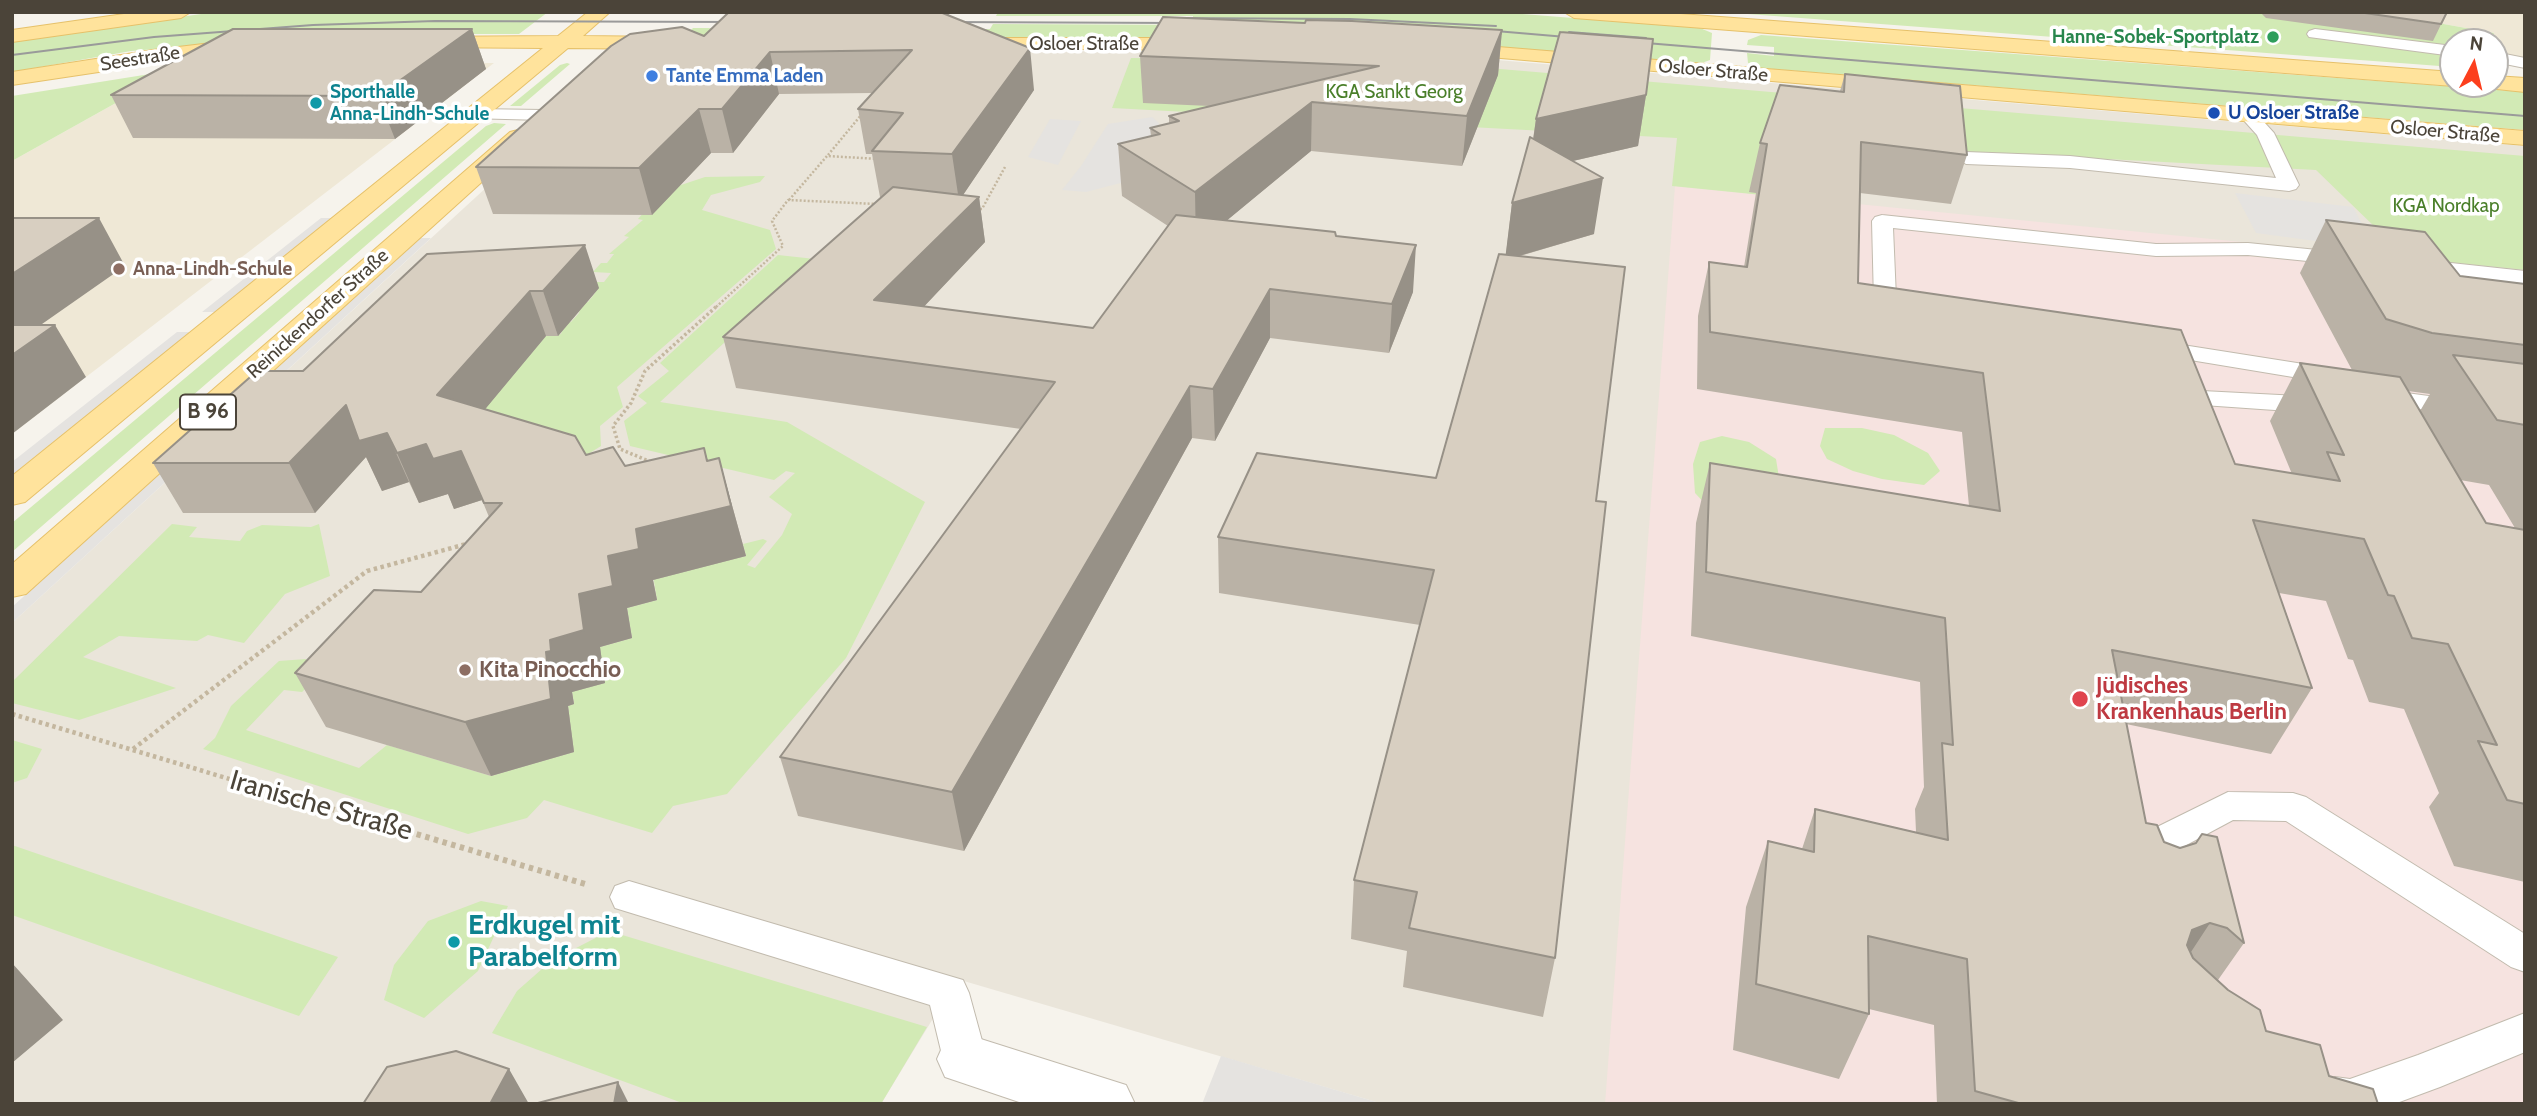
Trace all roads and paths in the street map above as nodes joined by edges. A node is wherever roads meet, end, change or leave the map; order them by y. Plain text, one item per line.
1 (181, 12) edge
2 (600, 12) edge
3 (730, 12) edge
4 (1574, 12) edge
5 (698, 13) edge
6 (648, 22) dead end
7 (2315, 34) dead end
8 (12, 36) edge
9 (1729, 40) junction
10 (407, 41) edge
11 (563, 42) junction
12 (624, 43) junction
13 (692, 43) edge
14 (261, 44) edge
15 (939, 44) edge
16 (1223, 44) edge
17 (1433, 48) edge
18 (2439, 49) edge
19 (598, 66) edge
20 (1729, 72) junction
21 (2439, 78) edge
22 (12, 79) edge
23 (562, 98) edge
24 (864, 111) edge
25 (474, 114) junction
26 (543, 115) junction
27 (2248, 115) junction
28 (2525, 138) edge
29 (827, 156) junction
30 (1966, 158) edge
31 (886, 159) edge
32 (1004, 167) dead end
33 (788, 200) junction
34 (885, 205) edge
35 (968, 208) edge
36 (2525, 278) edge
37 (1931, 315) edge
38 (2124, 343) edge
39 (2183, 398) edge
40 (2405, 416) junction
41 (2525, 418) edge
42 (2454, 427) dead end
43 (657, 464) edge
44 (12, 494) edge
45 (480, 540) edge
46 (12, 586) edge
47 (12, 714) edge
48 (132, 750) junction
49 (2140, 896) edge
50 (629, 897) joint
51 (2525, 955) edge
52 (2525, 1032) edge
53 (965, 1059) joint
54 (2294, 1093) edge
55 (1106, 1104) edge

1 - 8 main road, Seestraße
2 - 11 main road, B 96
3 - 5 path
4 - 9 main road
6 - 12 main road
7 - 18 lane
9 - 20 main road
9 - 21 main road
10 - 11 main road
11 - 12 main road
11 - 25 main road, B 96
12 - 13 main road
12 - 19 main road
14 - 22 main road, Seestraße
15 - 16 main road, Osloer Straße
17 - 20 main road, Osloer Straße
20 - 27 main road, Osloer Straße
23 - 26 main road, Reinickendorfer Straße / B 96
24 - 29 path
25 - 26 lane
25 - 44 main road, B 96
26 - 46 main road, Reinickendorfer Straße / B 96
27 - 28 main road, Osloer Straße
27 - 30 lane
29 - 31 path
29 - 33 path
32 - 35 path
33 - 34 path
33 - 43 path
36 - 37 lane
38 - 40 lane
39 - 40 lane
40 - 41 lane
40 - 42 lane
45 - 48 path
47 - 48 path, Iranische Straße
48 - 50 path, Iranische Straße
49 - 51 lane
50 - 53 lane
52 - 54 lane
53 - 55 street

